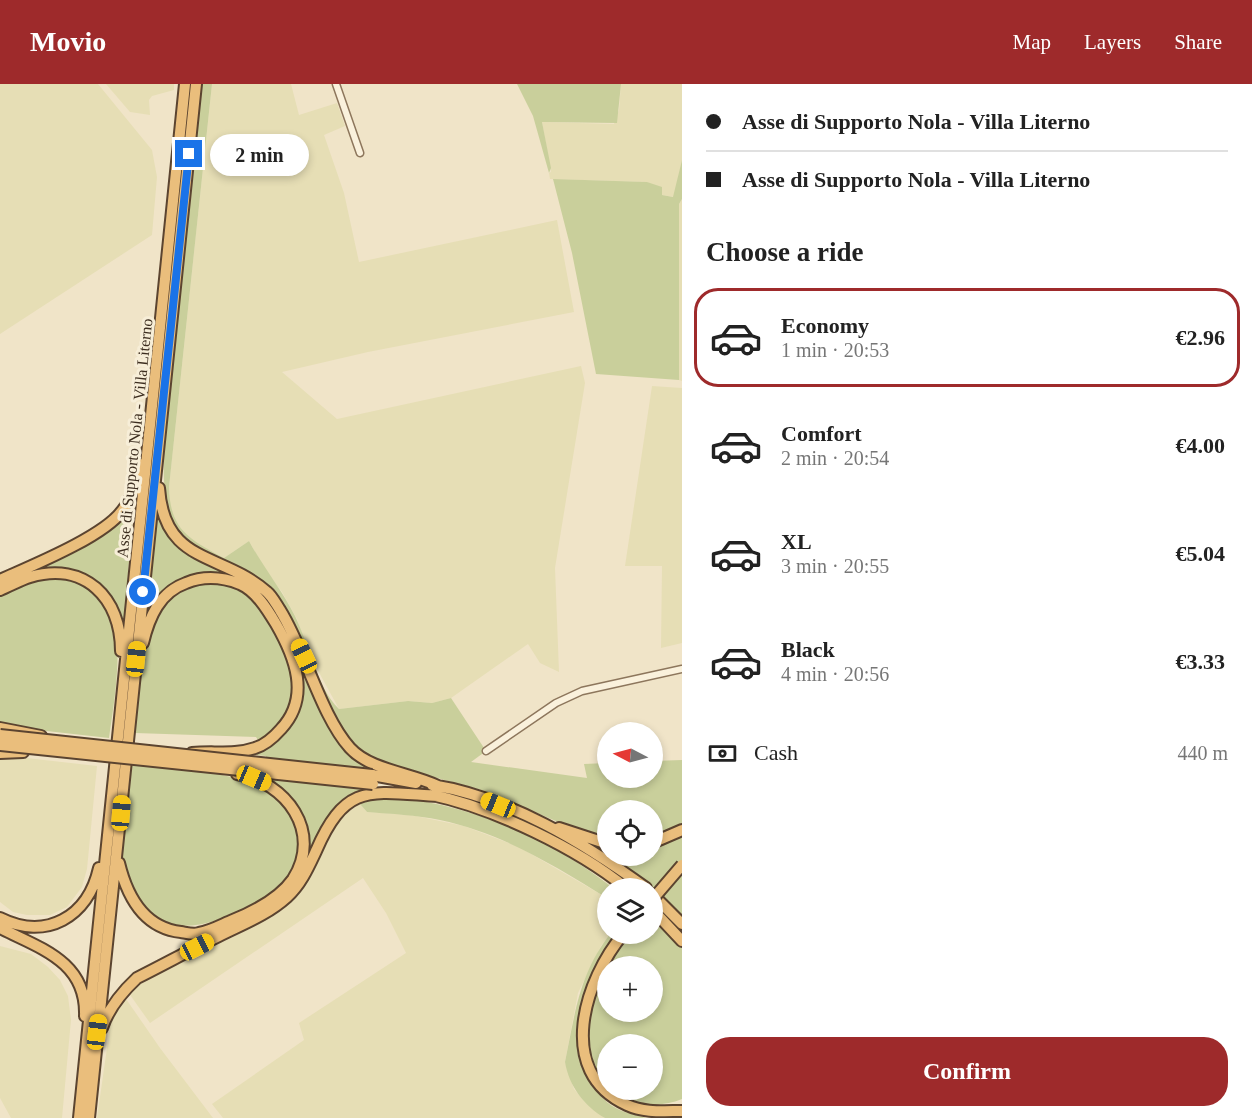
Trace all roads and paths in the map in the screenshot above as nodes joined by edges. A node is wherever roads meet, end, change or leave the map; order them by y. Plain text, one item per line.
1 (185, 84) edge
2 (196, 84) edge
3 (336, 84) edge
4 (360, 153) dead end
5 (154, 399) junction
6 (157, 458) junction
7 (0, 580) edge
8 (0, 590) edge
9 (682, 669) edge
10 (134, 681) junction
11 (122, 693) junction
12 (0, 728) edge
13 (0, 735) edge
14 (58, 741) junction
15 (0, 745) edge
16 (49, 750) junction
17 (486, 751) dead end
18 (0, 753) edge
19 (183, 753) junction
20 (214, 767) junction
21 (372, 779) junction
22 (438, 791) junction
23 (520, 814) junction
24 (109, 826) junction
25 (682, 830) edge
26 (663, 838) edge
27 (597, 840) edge
28 (117, 857) junction
29 (682, 866) edge
30 (614, 878) edge
31 (633, 878) edge
32 (663, 888) edge
33 (663, 905) edge
34 (0, 918) edge
35 (663, 921) edge
36 (238, 922) junction
37 (682, 924) edge
38 (0, 928) edge
39 (682, 941) edge
40 (617, 944) edge
41 (94, 1054) junction
42 (82, 1088) junction
43 (682, 1103) edge
44 (656, 1111) junction
45 (682, 1111) edge
46 (79, 1118) edge
47 (89, 1118) edge

1 - 5 highway, Asse di Supporto Nola - Villa Literno
2 - 6 highway, Asse di Supporto Nola - Villa Literno
3 - 4 street
5 - 7 highway
5 - 11 highway, Asse di Supporto Nola - Villa Literno
6 - 10 highway, Asse di Supporto Nola - Villa Literno
6 - 21 highway
8 - 11 highway
9 - 17 street
10 - 19 highway, bridge
10 - 28 highway, Asse di Supporto Nola - Villa Literno
11 - 24 highway, Asse di Supporto Nola - Villa Literno
12 - 14 highway, bridge
13 - 14 highway, bridge
14 - 19 highway, bridge
15 - 16 highway, bridge
16 - 18 highway, bridge
16 - 20 highway, bridge
19 - 21 highway, bridge
20 - 21 highway, bridge
20 - 36 highway, bridge
21 - 22 highway
21 - 22 highway
21 - 36 highway
22 - 23 highway
22 - 30 highway
23 - 27 highway
23 - 31 highway
24 - 34 highway
24 - 42 highway, Asse di Supporto Nola - Villa Literno
25 - 26 highway
28 - 36 highway
28 - 41 highway, Asse di Supporto Nola - Villa Literno
29 - 32 highway, bridge
33 - 37 highway
35 - 39 highway
36 - 41 highway
38 - 42 highway
40 - 44 highway
41 - 47 highway, Asse di Supporto Nola - Villa Literno
42 - 46 highway, Asse di Supporto Nola - Villa Literno
43 - 44 highway
44 - 45 highway

